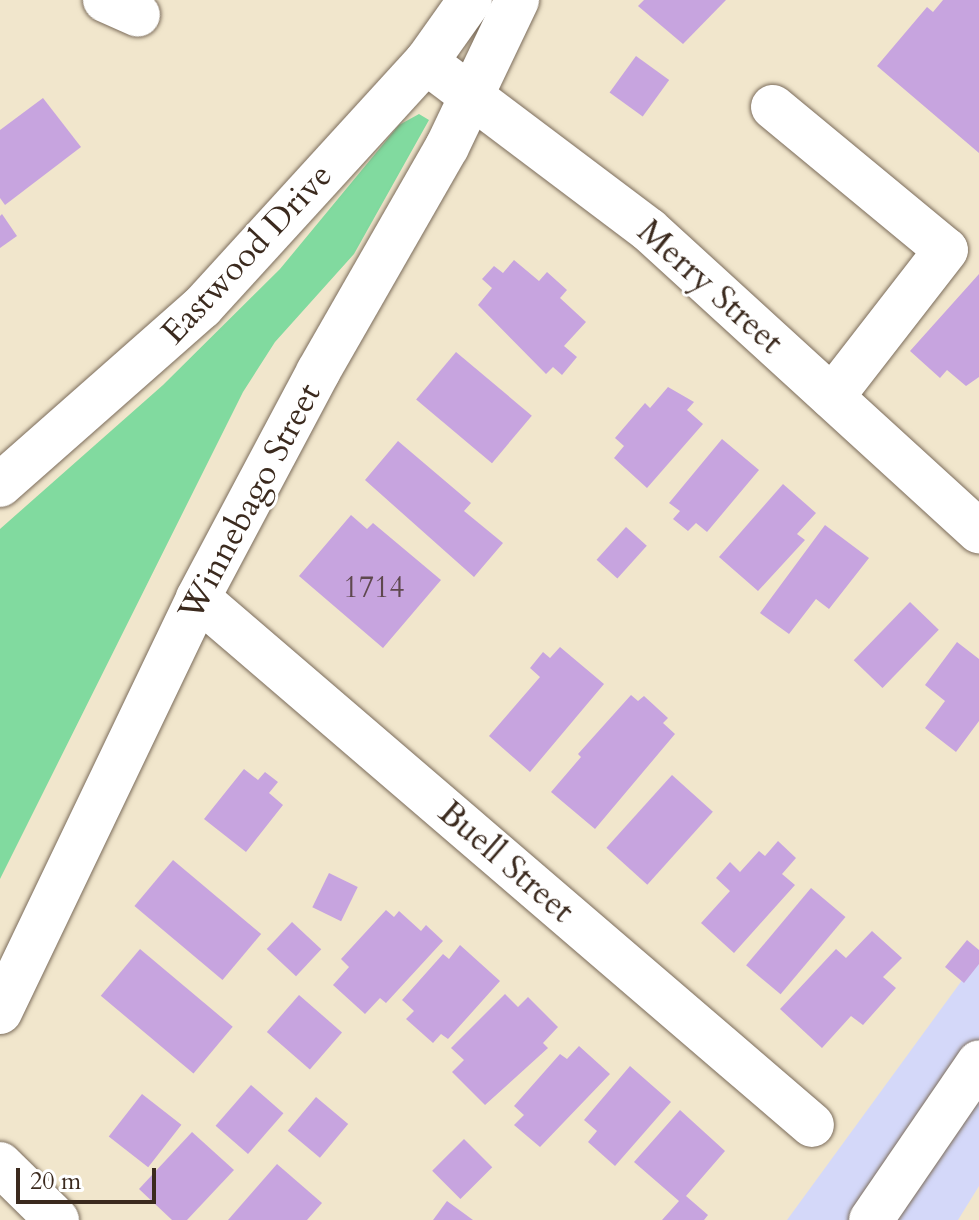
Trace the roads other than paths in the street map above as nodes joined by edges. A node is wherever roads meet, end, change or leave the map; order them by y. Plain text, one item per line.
1 (470, 0) edge
2 (517, 0) edge
3 (426, 62) junction
4 (474, 95) junction
5 (773, 107) dead end
6 (832, 397) junction
7 (0, 485) edge
8 (979, 531) edge
9 (198, 598) junction
10 (0, 1012) edge
11 (979, 1062) edge
12 (812, 1125) dead end
13 (0, 1164) edge
14 (57, 1220) edge
15 (871, 1220) edge

1 - 3 street, Eastwood Drive
2 - 4 street, Winnebago Street
3 - 4 street, Merry Street
3 - 7 street, Eastwood Drive
4 - 6 street, Merry Street
4 - 9 street, Winnebago Street
5 - 6 street
6 - 8 street, Merry Street
9 - 10 street, Winnebago Street
9 - 12 street, Buell Street
11 - 15 street
13 - 14 street

